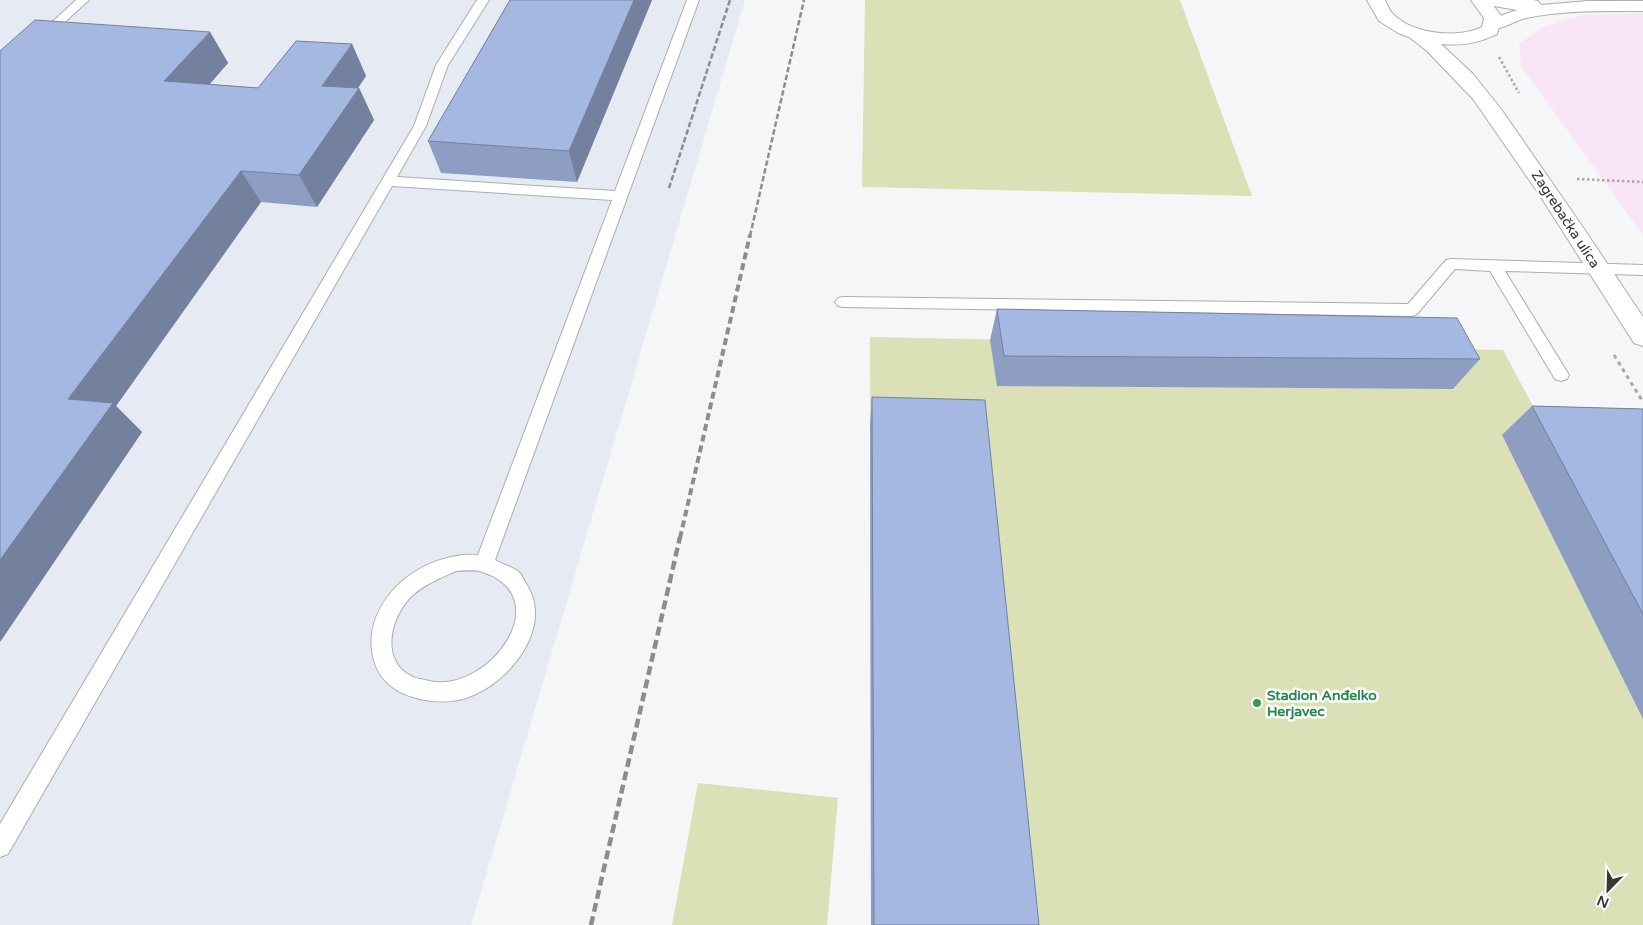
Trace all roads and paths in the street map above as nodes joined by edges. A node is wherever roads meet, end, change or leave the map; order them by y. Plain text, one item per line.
1 (83, 0) edge
2 (483, 0) edge
3 (693, 0) edge
4 (1376, 0) edge
5 (1480, 0) edge
6 (1488, 0) edge
7 (1643, 6) edge
8 (1556, 9) junction
9 (1495, 24) junction
10 (1416, 33) junction
11 (35, 44) edge
12 (1476, 53) junction
13 (1500, 53) dead end
14 (1523, 100) dead end
15 (1488, 102) junction
16 (388, 181) junction
17 (1643, 182) edge
18 (1579, 186) dead end
19 (621, 196) junction
20 (1494, 266) junction
21 (1598, 269) junction
22 (1643, 270) edge
23 (842, 302) dead end
24 (1643, 337) edge
25 (1561, 375) dead end
26 (484, 564) junction
27 (0, 846) edge

1 - 11 lane
2 - 16 lane
3 - 19 lane
4 - 10 main road, Zagrebačka ulica
5 - 9 main road
6 - 8 main road
7 - 8 main road
8 - 9 main road
9 - 12 main road
10 - 12 main road, Zagrebačka ulica
10 - 15 main road, Zagrebačka ulica
12 - 15 main road, Zagrebačka ulica
13 - 14 path
15 - 21 main road, Zagrebačka ulica
16 - 19 lane
16 - 27 lane
17 - 18 path
19 - 26 lane
20 - 21 lane
20 - 23 lane
20 - 25 lane
21 - 22 lane
21 - 24 main road, Zagrebačka ulica
26 - 26 lane

